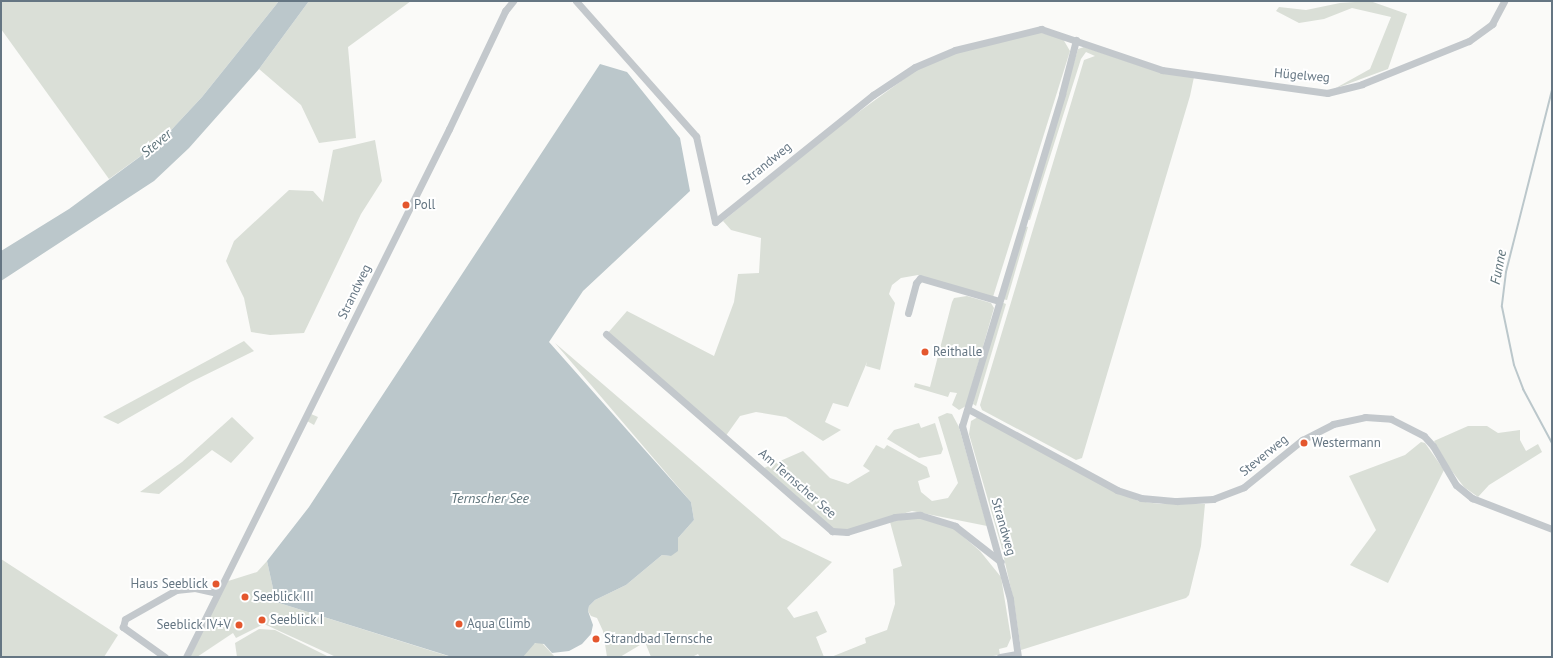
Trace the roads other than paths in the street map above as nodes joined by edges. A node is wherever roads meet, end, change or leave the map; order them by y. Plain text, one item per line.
1 (513, 1) edge
2 (576, 1) edge
3 (1504, 1) edge
4 (1076, 40) junction
5 (999, 301) junction
6 (908, 313) dead end
7 (606, 334) dead end
8 (968, 410) junction
9 (1552, 529) edge
10 (1001, 562) junction
11 (217, 593) junction
12 (1017, 655) edge
13 (165, 657) edge
14 (186, 657) edge
15 (1000, 657) edge

1 - 11 street, Strandweg
2 - 4 street, Strandweg
3 - 4 street, Hügelweg
4 - 5 street, Strandweg
5 - 6 street
5 - 8 street, Strandweg
7 - 10 street, Am Ternscher See
8 - 9 street, Steverweg
8 - 10 street, Strandweg
10 - 12 street, Strandweg
11 - 13 street
11 - 14 street, Strandweg
12 - 15 street, Strandweg

